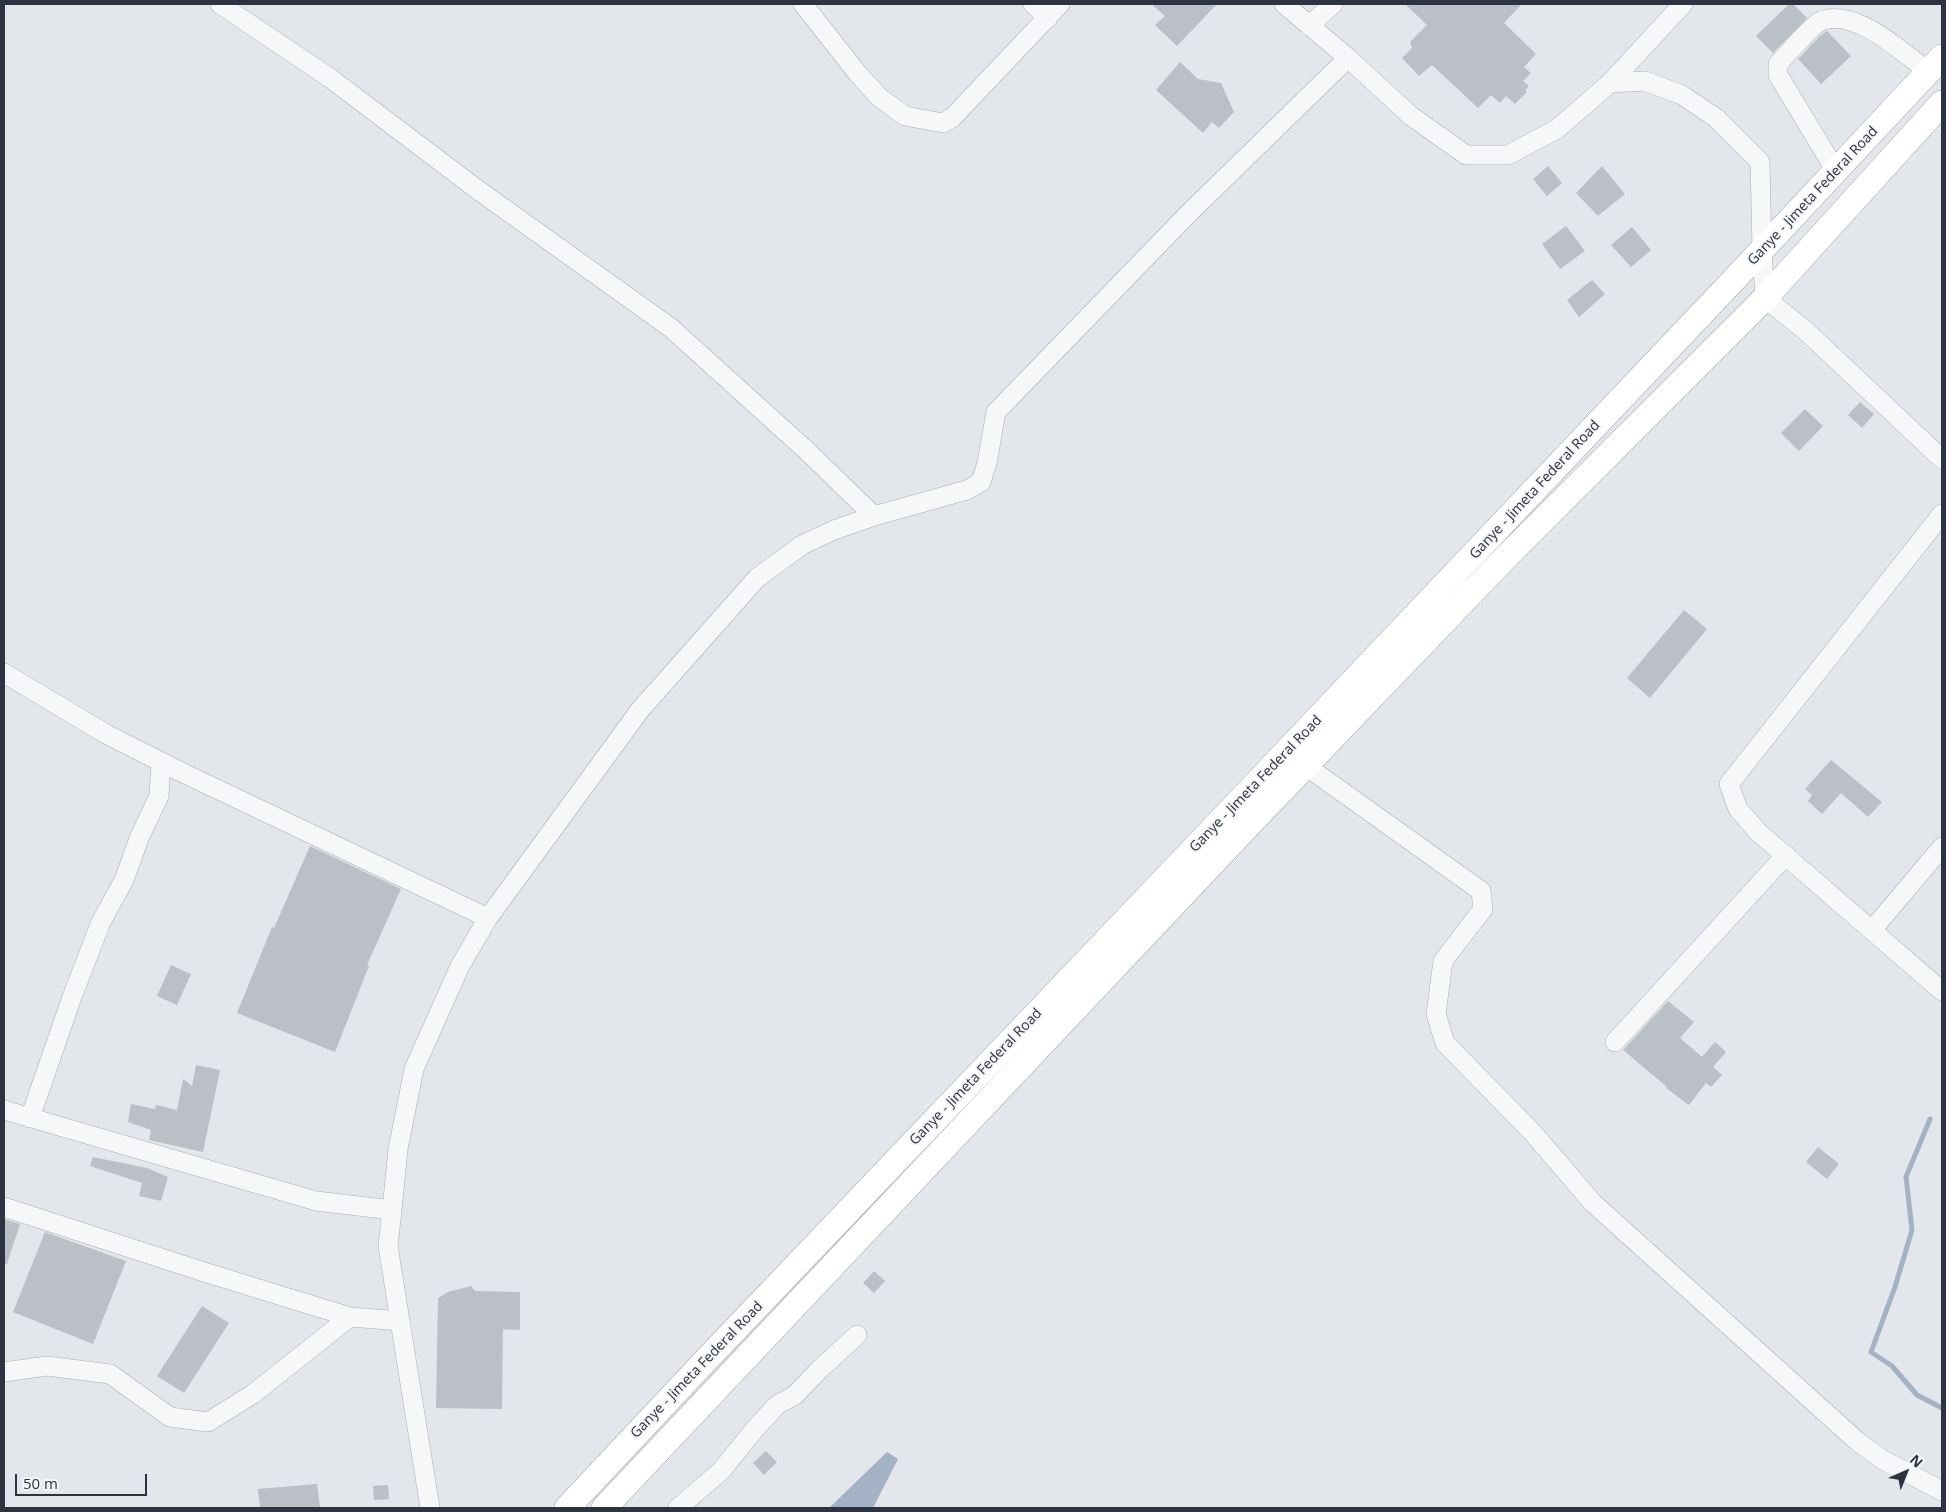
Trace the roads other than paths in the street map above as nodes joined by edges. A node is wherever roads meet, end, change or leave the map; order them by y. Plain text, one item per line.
1 (220, 4) edge
2 (803, 4) edge
3 (1033, 4) edge
4 (1284, 4) edge
5 (1333, 4) edge
6 (1683, 4) edge
7 (1054, 11) edge
8 (1309, 26) junction
9 (1348, 58) junction
10 (1935, 64) edge
11 (1610, 84) junction
12 (1942, 103) edge
13 (1836, 171) junction
14 (1762, 250) junction
15 (1765, 298) junction
16 (1942, 459) edge
17 (1942, 514) edge
18 (874, 516) junction
19 (4, 673) edge
20 (161, 762) junction
21 (1306, 766) junction
22 (1942, 847) edge
23 (1786, 856) junction
24 (488, 918) junction
25 (1872, 930) junction
26 (1942, 991) edge
27 (1615, 1042) dead end
28 (4, 1110) edge
29 (30, 1118) junction
30 (4, 1207) edge
31 (392, 1210) junction
32 (350, 1317) junction
33 (400, 1321) junction
34 (857, 1336) dead end
35 (4, 1372) edge
36 (1942, 1491) edge
37 (430, 1508) edge
38 (567, 1508) edge
39 (604, 1508) edge
40 (678, 1508) edge

1 - 18 street
2 - 7 street
3 - 7 street
4 - 8 street
5 - 8 street
6 - 11 street
8 - 9 street
9 - 11 street
9 - 18 street
10 - 13 main road, Ganye - Jimeta Federal Road
10 - 13 street
11 - 14 street
12 - 15 main road, Ganye - Jimeta Federal Road
13 - 14 main road, Ganye - Jimeta Federal Road
14 - 15 street
14 - 38 main road, Ganye - Jimeta Federal Road
15 - 16 street
15 - 21 main road, Ganye - Jimeta Federal Road
17 - 23 street
18 - 24 street
19 - 20 street
20 - 24 street
20 - 29 street
21 - 36 street
21 - 39 main road, Ganye - Jimeta Federal Road
22 - 25 street
23 - 25 street
23 - 27 street
24 - 31 street
25 - 26 street
28 - 29 street
29 - 31 street
30 - 32 street
31 - 33 street
32 - 33 street
32 - 35 street
33 - 37 street
34 - 40 street

